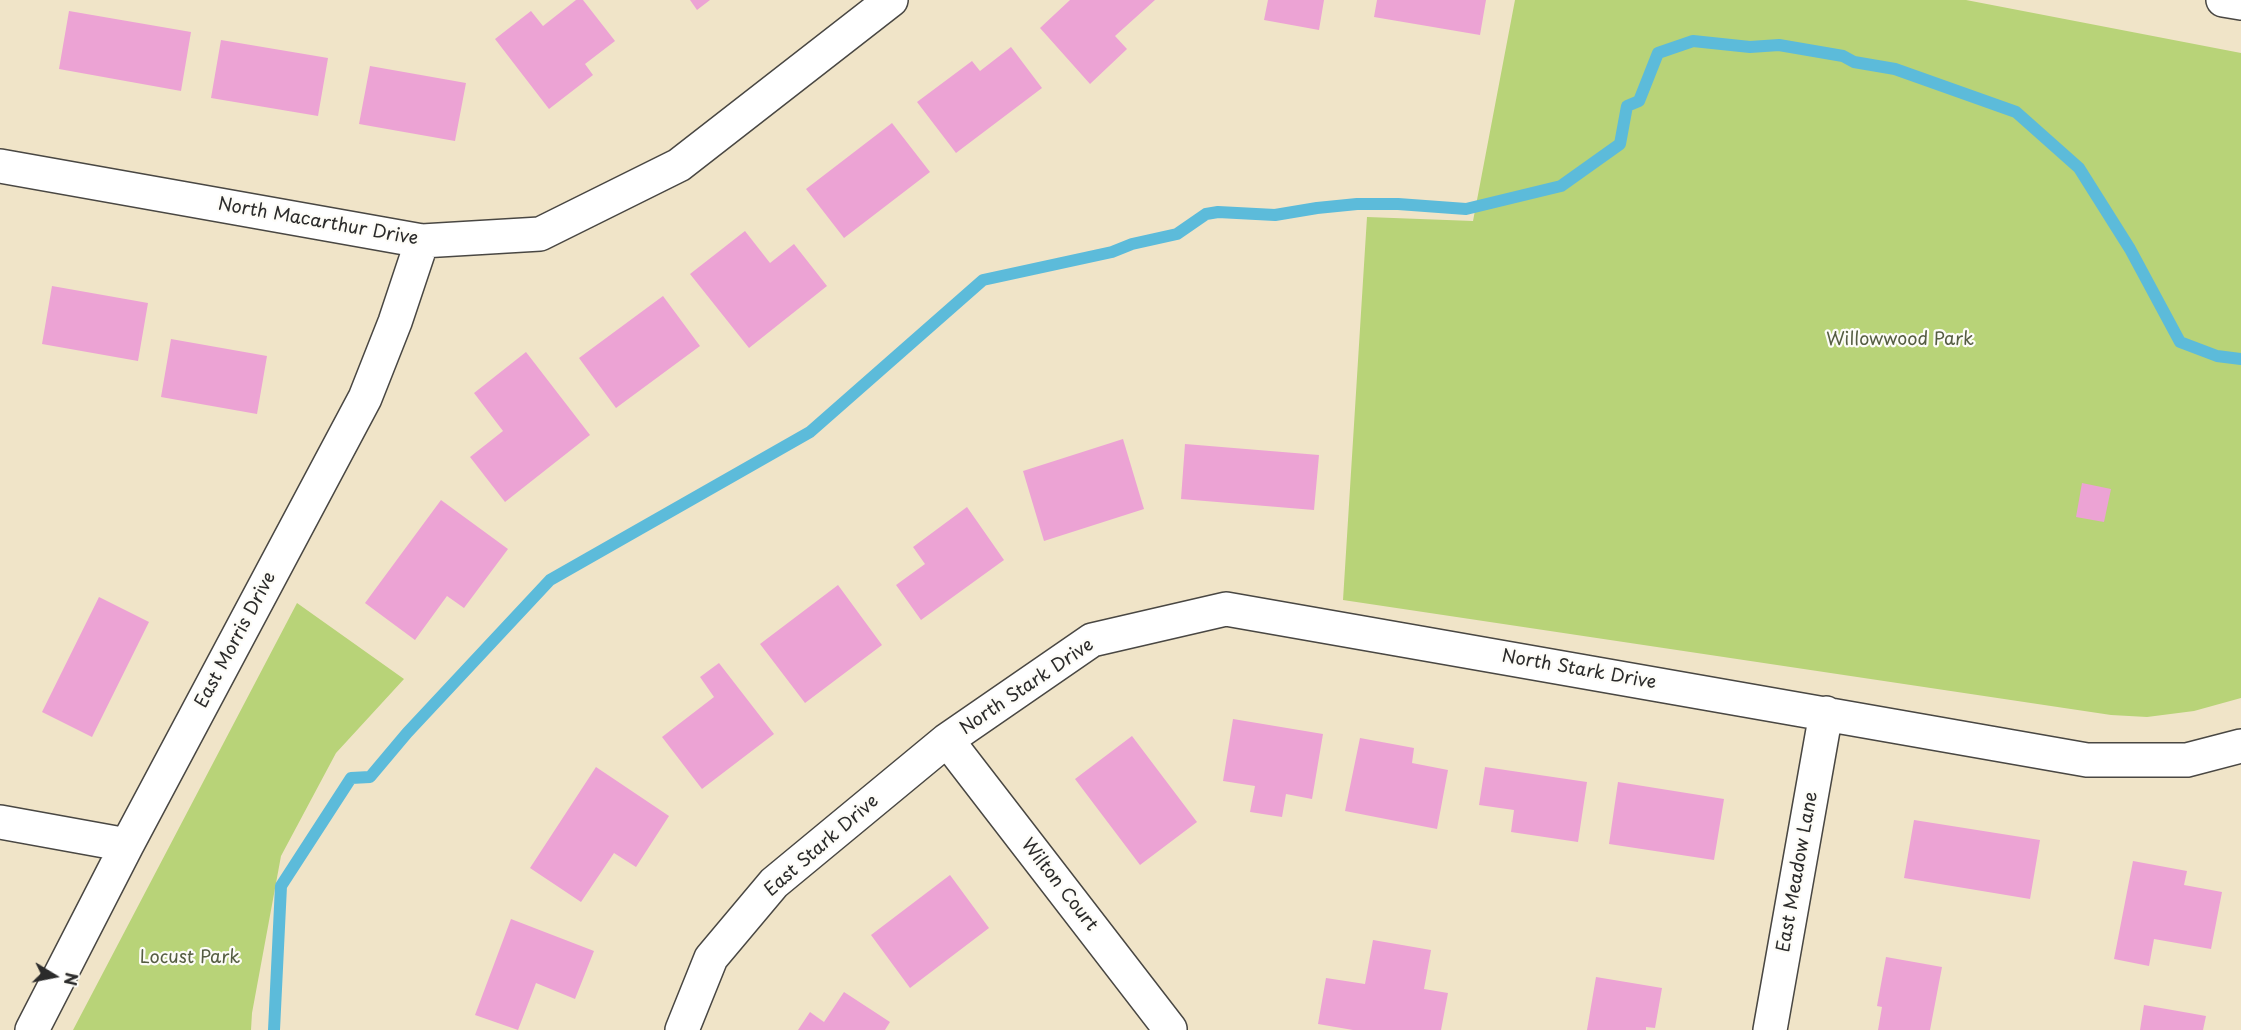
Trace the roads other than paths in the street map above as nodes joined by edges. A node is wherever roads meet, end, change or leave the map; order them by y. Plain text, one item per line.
1 (891, 0) edge
2 (2223, 0) edge
3 (2241, 3) edge
4 (0, 166) edge
5 (422, 242) junction
6 (1826, 713) junction
7 (947, 740) junction
8 (2241, 746) edge
9 (0, 822) edge
10 (127, 845) junction
11 (1170, 1029) edge
12 (32, 1030) edge
13 (682, 1030) edge
14 (1770, 1030) edge

1 - 5 street, North Macarthur Drive
2 - 3 street
4 - 5 street, North Macarthur Drive
5 - 10 street, East Morris Drive
6 - 7 street, North Stark Drive
6 - 8 street, North Stark Drive
6 - 14 street, East Meadow Lane
7 - 11 street, Wilton Court
7 - 13 street, East Stark Drive
9 - 10 street
10 - 12 street, East Morris Drive

